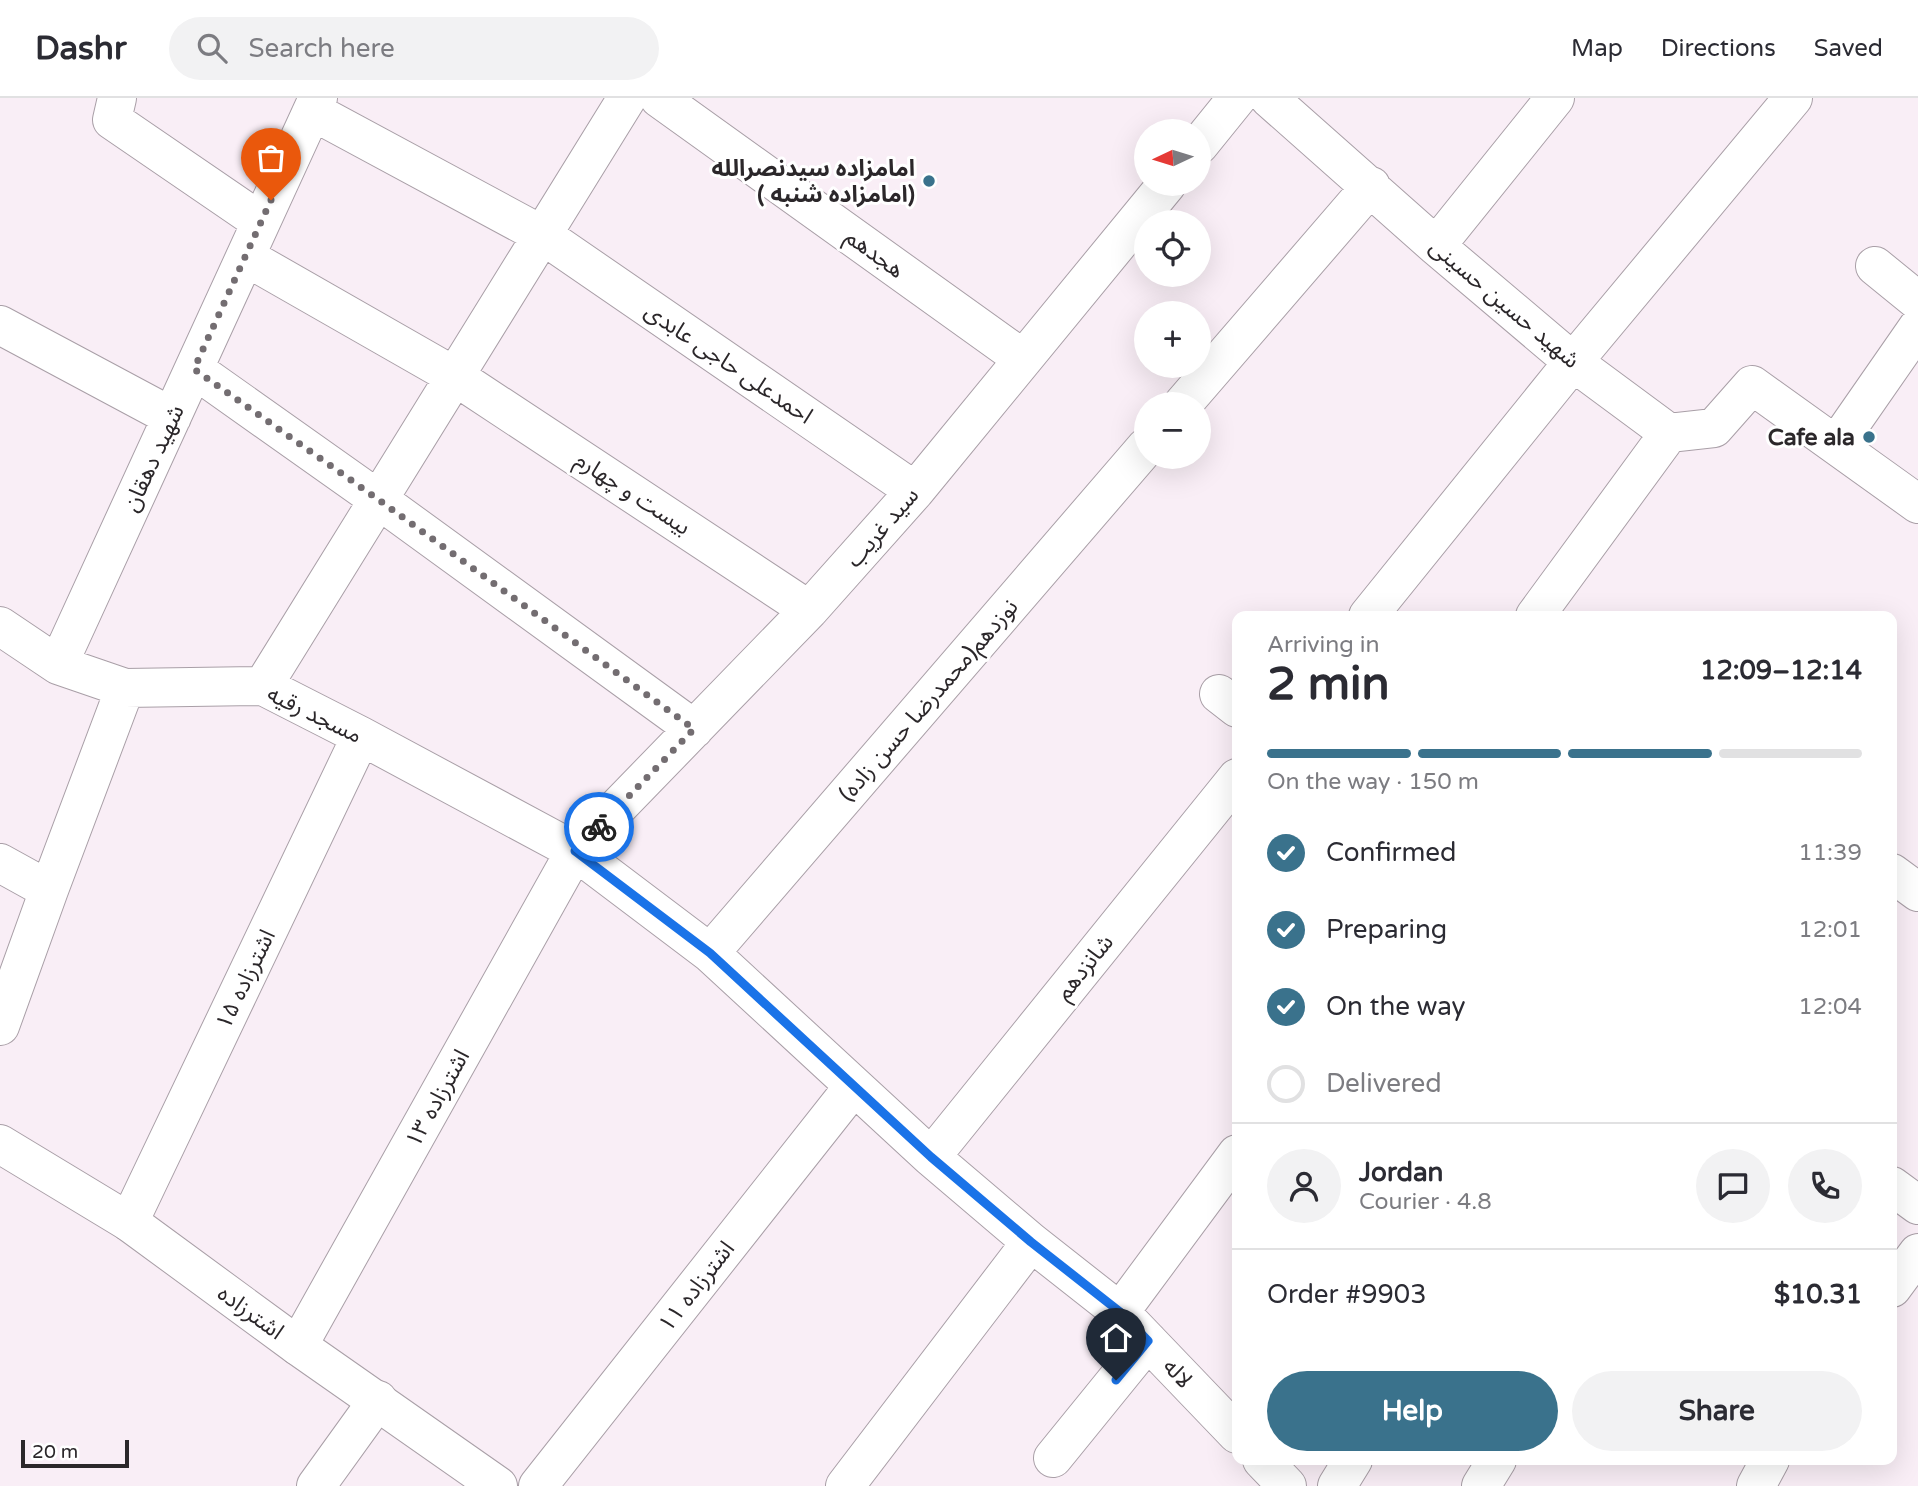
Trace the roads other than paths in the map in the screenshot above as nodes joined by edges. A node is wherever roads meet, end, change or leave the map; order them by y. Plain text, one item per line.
1 (117, 98) edge
2 (627, 98) edge
3 (659, 98) edge
4 (1237, 98) edge
5 (1269, 98) edge
6 (1555, 98) edge
7 (1793, 98) edge
8 (315, 104) edge
9 (1211, 130) edge
10 (1371, 187) junction
11 (1157, 196) edge
12 (261, 222) junction
13 (544, 236) junction
14 (1436, 246) junction
15 (246, 257) junction
16 (1875, 266) dead end
17 (1918, 301) edge
18 (0, 325) edge
19 (1918, 327) edge
20 (1023, 359) junction
21 (1573, 362) junction
22 (194, 369) junction
23 (456, 377) junction
24 (1193, 392) edge
25 (172, 417) junction
26 (1669, 433) junction
27 (1836, 445) junction
28 (1134, 461) edge
29 (915, 491) junction
30 (379, 500) junction
31 (1918, 504) edge
32 (809, 610) junction
33 (1372, 611) edge
34 (1539, 611) edge
35 (4, 640) edge
36 (58, 665) junction
37 (263, 686) junction
38 (125, 688) junction
39 (694, 729) junction
40 (361, 736) junction
41 (1232, 784) edge
42 (575, 851) junction
43 (0, 863) edge
44 (1897, 877) edge
45 (49, 890) junction
46 (1918, 892) edge
47 (710, 953) junction
48 (0, 1026) edge
49 (853, 1086) junction
50 (0, 1144) edge
51 (931, 1157) junction
52 (1232, 1161) edge
53 (1897, 1190) edge
54 (1918, 1205) edge
55 (129, 1222) junction
56 (1031, 1242) junction
57 (1918, 1253) edge
58 (1897, 1281) edge
59 (1120, 1312) junction
60 (1148, 1341) junction
61 (298, 1346) junction
62 (378, 1400) junction
63 (1232, 1429) edge
64 (1054, 1458) dead end
65 (1350, 1465) edge
66 (1494, 1465) edge
67 (1767, 1465) edge
68 (316, 1486) edge
69 (498, 1486) edge
70 (538, 1486) edge
71 (845, 1486) edge
72 (1337, 1486) edge
73 (1481, 1486) edge
74 (1756, 1486) edge

1 - 12 street
2 - 13 street
3 - 20 street, هجدهم
4 - 9 street
5 - 10 street, شهید حسین حسینی
6 - 14 street
7 - 21 street
8 - 12 street, شهید دهقان
8 - 13 street, احمدعلی حاجی عابدی
10 - 14 street, شهید حسین حسینی
10 - 24 street
11 - 20 street, سید غریب
12 - 15 street, شهید دهقان
13 - 23 street
13 - 29 street, احمدعلی حاجی عابدی
14 - 21 street, شهید حسین حسینی
15 - 22 street, شهید دهقان
15 - 23 street, بیست و چهارم
16 - 17 street
18 - 25 street
19 - 27 street
20 - 29 street, سید غریب
21 - 26 street, شهید حسین حسینی
21 - 33 street
22 - 25 street, شهید دهقان
22 - 30 street
23 - 30 street
23 - 32 street, بیست و چهارم
25 - 36 street, شهید دهقان
26 - 27 street
26 - 34 street
27 - 31 street
28 - 47 street, نوزدهم(محمدرضا حسن زاده)
29 - 32 street, سید غریب
30 - 37 street
30 - 39 street
32 - 39 street, سید غریب
35 - 36 street, مسجد رقیه
36 - 38 street, مسجد رقیه
37 - 38 street, مسجد رقیه
37 - 40 street, مسجد رقیه
38 - 45 street
39 - 42 street, سید غریب
40 - 42 street, مسجد رقیه
40 - 55 street, اشترزاده ۱۵
41 - 51 street, شانزدهم
42 - 47 street, لاله
42 - 61 street, اشترزاده ۱۳
43 - 45 street
44 - 46 street
45 - 48 street
47 - 49 street, لاله
49 - 51 street, لاله
49 - 70 street, اشترزاده ۱۱
50 - 55 street, اشترزاده
51 - 56 street, لاله
52 - 59 street
53 - 54 street
55 - 61 street, اشترزاده
56 - 59 street, لاله
56 - 71 street
57 - 58 street
59 - 60 street, لاله
60 - 63 street, لاله
60 - 64 street
61 - 62 street, اشترزاده
62 - 68 street
62 - 69 street, اشترزاده
65 - 72 street
66 - 73 street
67 - 74 street

